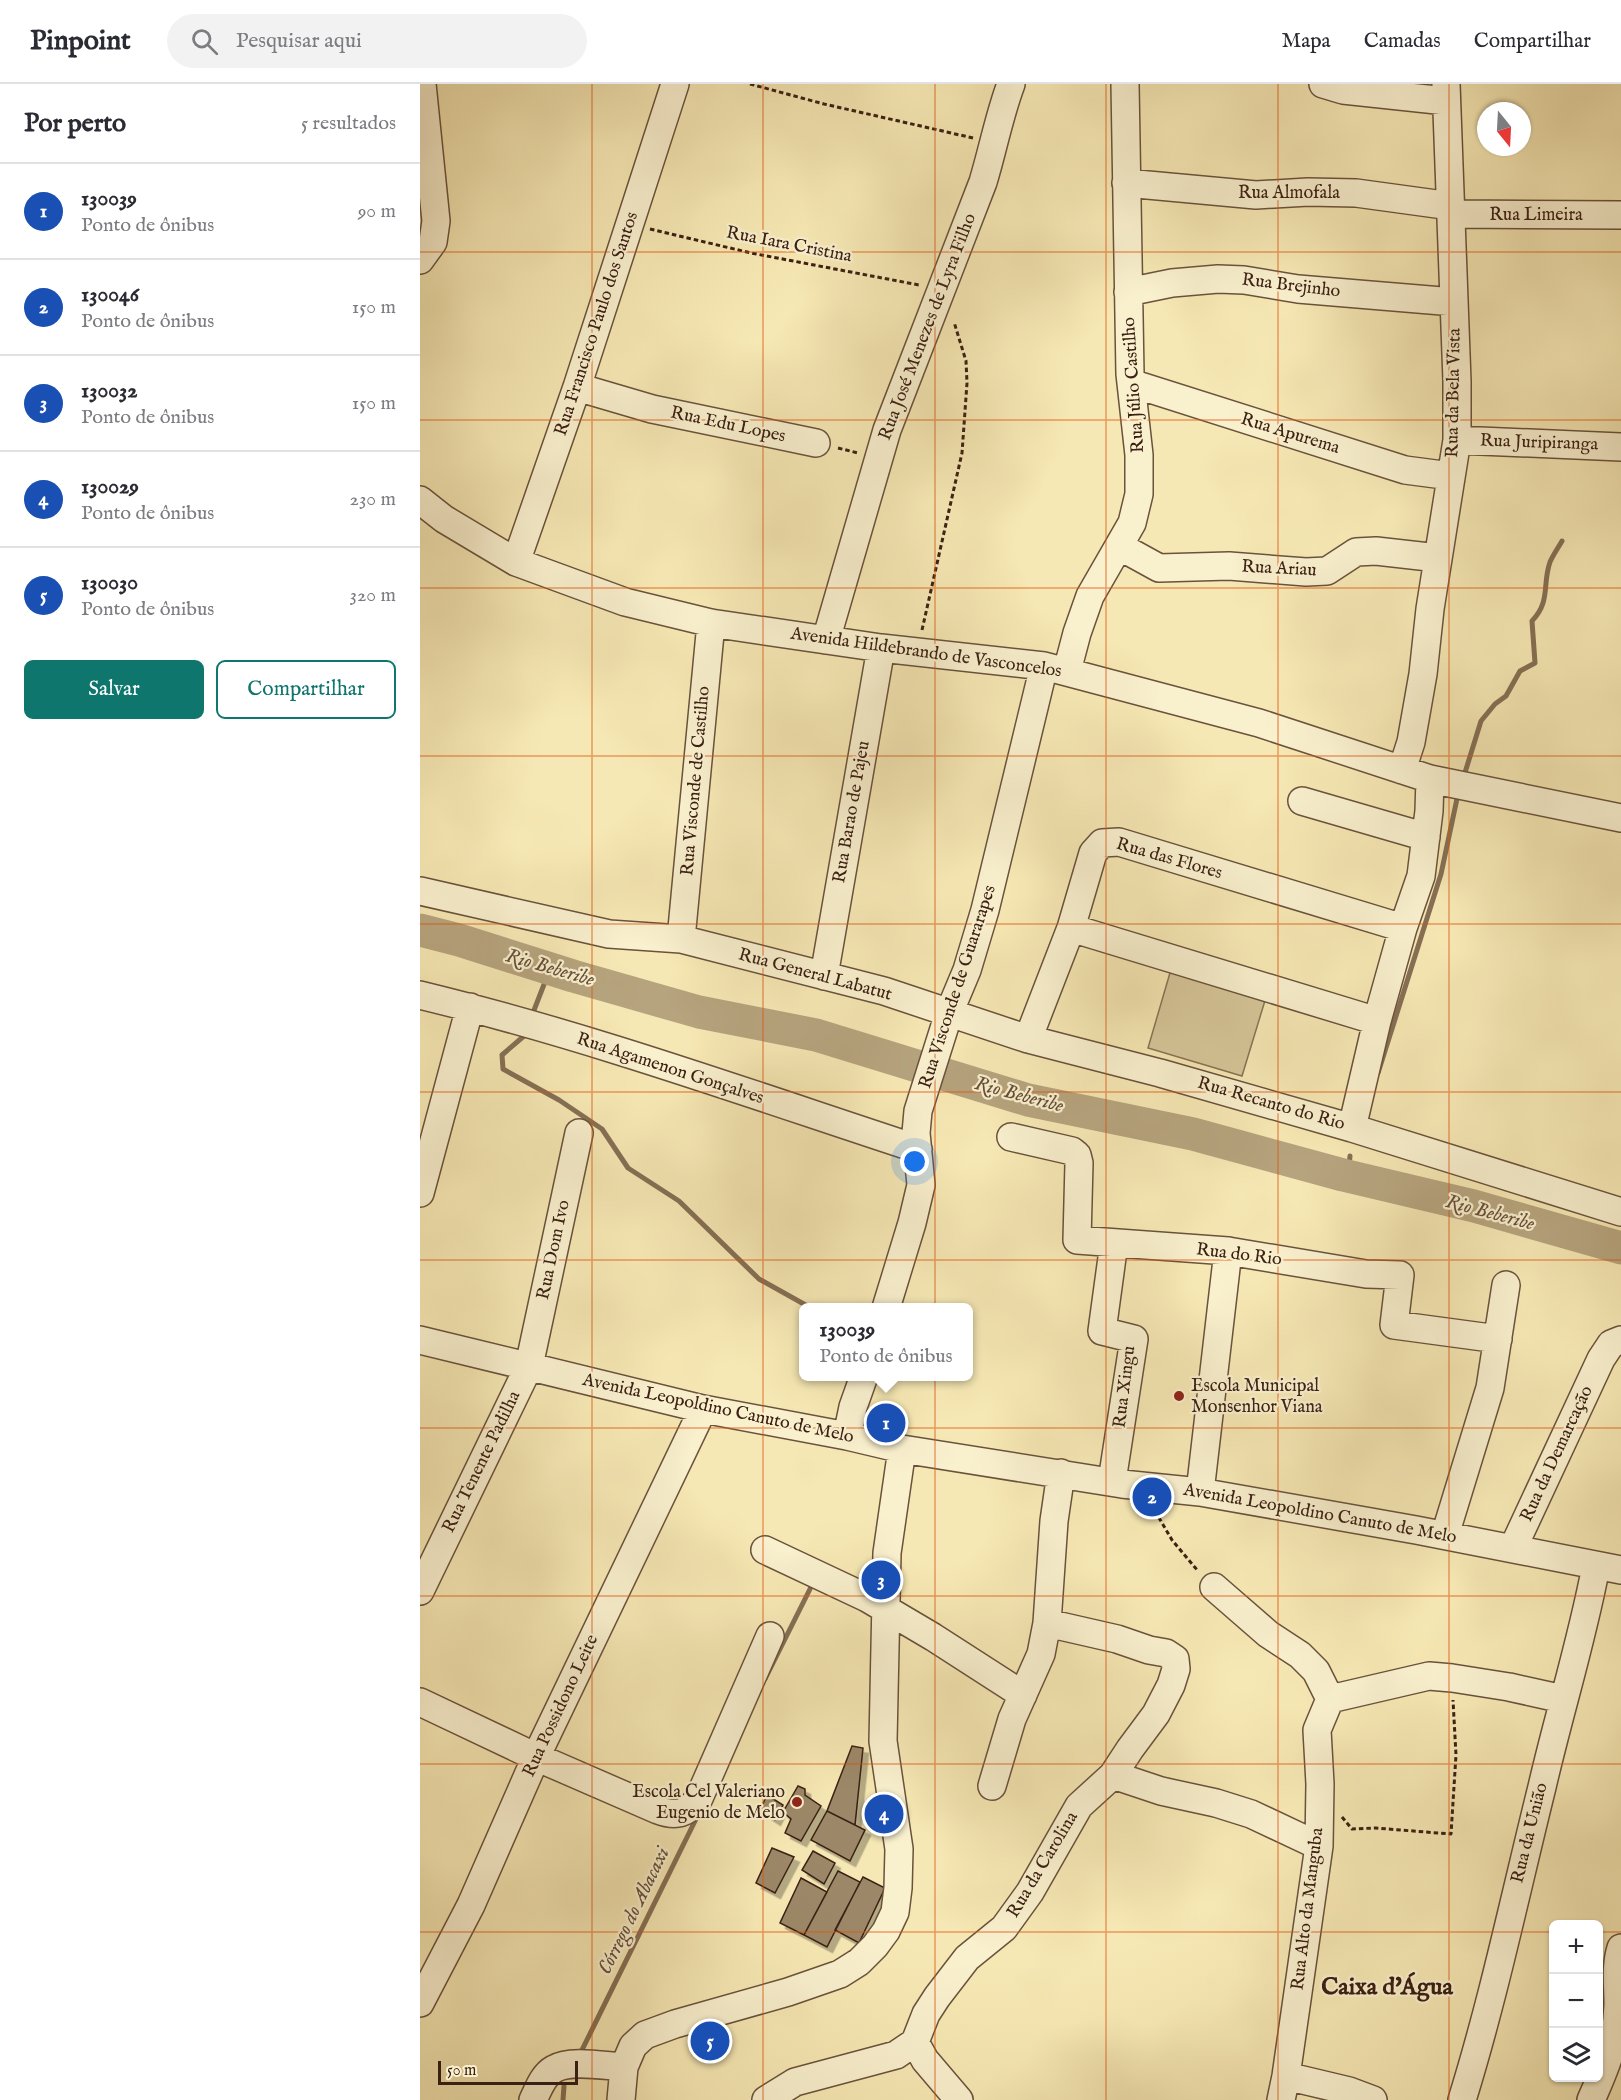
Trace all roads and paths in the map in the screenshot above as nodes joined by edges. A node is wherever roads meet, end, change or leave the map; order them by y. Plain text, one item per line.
1 (422, 84) edge
2 (675, 84) edge
3 (750, 84) edge
4 (1011, 84) edge
5 (1125, 84) edge
6 (1323, 84) edge
7 (1446, 93) edge
8 (995, 143) junction
9 (1126, 183) junction
10 (1451, 210) junction
11 (1621, 215) edge
12 (631, 224) junction
13 (420, 260) edge
14 (942, 289) junction
15 (1128, 292) junction
16 (1454, 302) junction
17 (1131, 383) junction
18 (577, 387) junction
19 (1457, 440) junction
20 (816, 443) joint
21 (1621, 447) edge
22 (880, 458) junction
23 (1451, 476) junction
24 (420, 500) edge
25 (1119, 546) junction
26 (1438, 558) junction
27 (516, 562) junction
28 (711, 623) junction
29 (826, 640) junction
30 (881, 648) junction
31 (918, 651) junction
32 (1055, 669) junction
33 (1402, 770) junction
34 (1451, 783) junction
35 (1302, 801) dead end
36 (1621, 818) edge
37 (1426, 837) junction
38 (420, 891) edge
39 (1071, 928) junction
40 (1403, 928) junction
41 (681, 939) junction
42 (824, 976) junction
43 (420, 995) edge
44 (470, 1007) junction
45 (949, 1013) junction
46 (1377, 1020) junction
47 (1028, 1039) junction
48 (1352, 1128) junction
49 (579, 1133) dead end
50 (1011, 1137) dead end
51 (918, 1149) junction
52 (420, 1192) edge
53 (1621, 1212) edge
54 (1114, 1243) junction
55 (1228, 1251) junction
56 (1506, 1285) dead end
57 (888, 1303) edge
58 (1498, 1339) junction
59 (420, 1340) edge
60 (1621, 1340) edge
61 (529, 1366) junction
62 (863, 1381) edge
63 (704, 1409) junction
64 (847, 1436) junction
65 (902, 1449) junction
66 (1061, 1473) junction
67 (1112, 1481) junction
68 (1200, 1492) junction
69 (1150, 1508) dead end
70 (1445, 1535) junction
71 (1513, 1548) junction
72 (765, 1550) dead end
73 (1609, 1568) edge
74 (1214, 1587) joint
75 (420, 1591) edge
76 (886, 1610) junction
77 (1047, 1623) junction
78 (770, 1636) dead end
79 (1452, 1678) junction
80 (1023, 1695) junction
81 (1563, 1699) junction
82 (1330, 1700) junction
83 (420, 1702) edge
84 (536, 1757) junction
85 (1113, 1775) junction
86 (992, 1786) dead end
87 (1320, 1788) junction
88 (1318, 1846) junction
89 (1621, 1948) edge
90 (420, 2004) edge
91 (915, 2042) junction
92 (624, 2067) junction
93 (1283, 2088) edge
94 (533, 2100) edge
95 (621, 2100) edge
96 (766, 2100) edge
97 (958, 2100) edge
98 (1373, 2100) edge
99 (1462, 2100) edge
100 (1591, 2100) edge

1 - 13 street
2 - 12 street, Rua Francisco Paulo dos Santos
3 - 8 path
4 - 8 street, Rua José Menezes de Lyra Filho
5 - 9 street, Rua Júlio Castilho
6 - 7 street
7 - 10 street, Rua da Bela Vista
8 - 14 street, Rua José Menezes de Lyra Filho
9 - 10 street, Rua Almofala
9 - 15 street, Rua Júlio Castilho
10 - 11 street, Rua Limeira
10 - 16 street, Rua da Bela Vista
12 - 14 path, Rua Iara Cristina
12 - 18 street, Rua Francisco Paulo dos Santos
14 - 22 street, Rua José Menezes de Lyra Filho
14 - 31 path
15 - 16 street, Rua Brejinho
15 - 17 street, Rua Júlio Castilho
16 - 19 street, Rua da Bela Vista
17 - 23 street, Rua Apurema
17 - 25 street, Rua Júlio Castilho
18 - 20 street, Rua Edu Lopes
18 - 27 street, Rua Francisco Paulo dos Santos
19 - 21 street, Rua Juripiranga
19 - 23 street, Rua da Bela Vista
20 - 22 path
22 - 29 street, Rua José Menezes de Lyra Filho
23 - 26 street, Rua da Bela Vista
24 - 27 street, Avenida Hildebrando de Vasconcelos
25 - 26 street, Rua Ariau
25 - 32 street, Rua Júlio Castilho
26 - 33 street, Rua da Bela Vista
27 - 28 street, Avenida Hildebrando de Vasconcelos
28 - 29 street, Avenida Hildebrando de Vasconcelos
28 - 41 street, Rua Visconde de Castilho
29 - 30 street, Avenida Hildebrando de Vasconcelos
30 - 31 street, Avenida Hildebrando de Vasconcelos
30 - 42 street, Rua Barao de Pajeu
31 - 32 street, Avenida Hildebrando de Vasconcelos
32 - 33 street, Avenida Hildebrando de Vasconcelos
32 - 45 street, Rua Visconde de Guararapes
33 - 34 street, Avenida Hildebrando de Vasconcelos
34 - 36 street, Avenida Hildebrando de Vasconcelos
34 - 37 street, Rua Recanto do Rio
35 - 37 street
37 - 40 street, Rua Recanto do Rio
38 - 41 street, Rua General Labatut
39 - 40 street, Rua das Flores
39 - 46 street
39 - 47 street, Rua das Flores
40 - 46 street, Rua Recanto do Rio
41 - 42 street, Rua General Labatut
42 - 45 street, Rua General Labatut
43 - 44 street, Rua Agamenon Gonçalves
44 - 51 street, Rua Agamenon Gonçalves
44 - 52 street
45 - 47 street, Rua Recanto do Rio
45 - 51 street, Rua Visconde de Guararapes
46 - 48 street, Rua Recanto do Rio
47 - 48 street, Rua Recanto do Rio
48 - 53 street
49 - 61 street, Rua Dom Ivo
50 - 54 street, Rua do Rio
51 - 57 street, Rua Visconde de Guararapes
54 - 55 street, Rua do Rio
54 - 67 street, Rua Xingu
55 - 58 street, Rua do Rio
55 - 68 street
56 - 58 street
58 - 70 street
59 - 61 street, Avenida Leopoldino Canuto de Melo
60 - 71 street, Rua da Demarcação
61 - 63 street, Avenida Leopoldino Canuto de Melo
61 - 75 street, Rua Tenente Padilha
62 - 64 street
63 - 64 street, Avenida Leopoldino Canuto de Melo
63 - 84 street, Rua Possidono Leite
64 - 65 street, Avenida Leopoldino Canuto de Melo
65 - 66 street, Avenida Leopoldino Canuto de Melo
65 - 76 street
66 - 67 street, Avenida Leopoldino Canuto de Melo
66 - 77 street
67 - 68 street, Avenida Leopoldino Canuto de Melo
68 - 70 street, Avenida Leopoldino Canuto de Melo
69 - 74 path
70 - 71 street, Avenida Leopoldino Canuto de Melo
71 - 73 street, Avenida Leopoldino Canuto de Melo
72 - 76 street
73 - 81 street, Rua da União
74 - 82 street
76 - 80 street
76 - 92 street
77 - 80 street
77 - 85 street, Rua da Carolina
78 - 84 street
79 - 81 street
79 - 82 street
79 - 87 path
80 - 86 street
81 - 99 street, Rua da União
82 - 87 street, Rua Alto da Manguba
83 - 84 street
84 - 90 street, Rua Possidono Leite
85 - 88 street
85 - 91 street, Rua da Carolina
87 - 88 street, Rua Alto da Manguba
88 - 93 street, Rua Alto da Manguba
89 - 100 street
91 - 96 street
91 - 97 street
92 - 94 street
92 - 95 street
93 - 98 street

